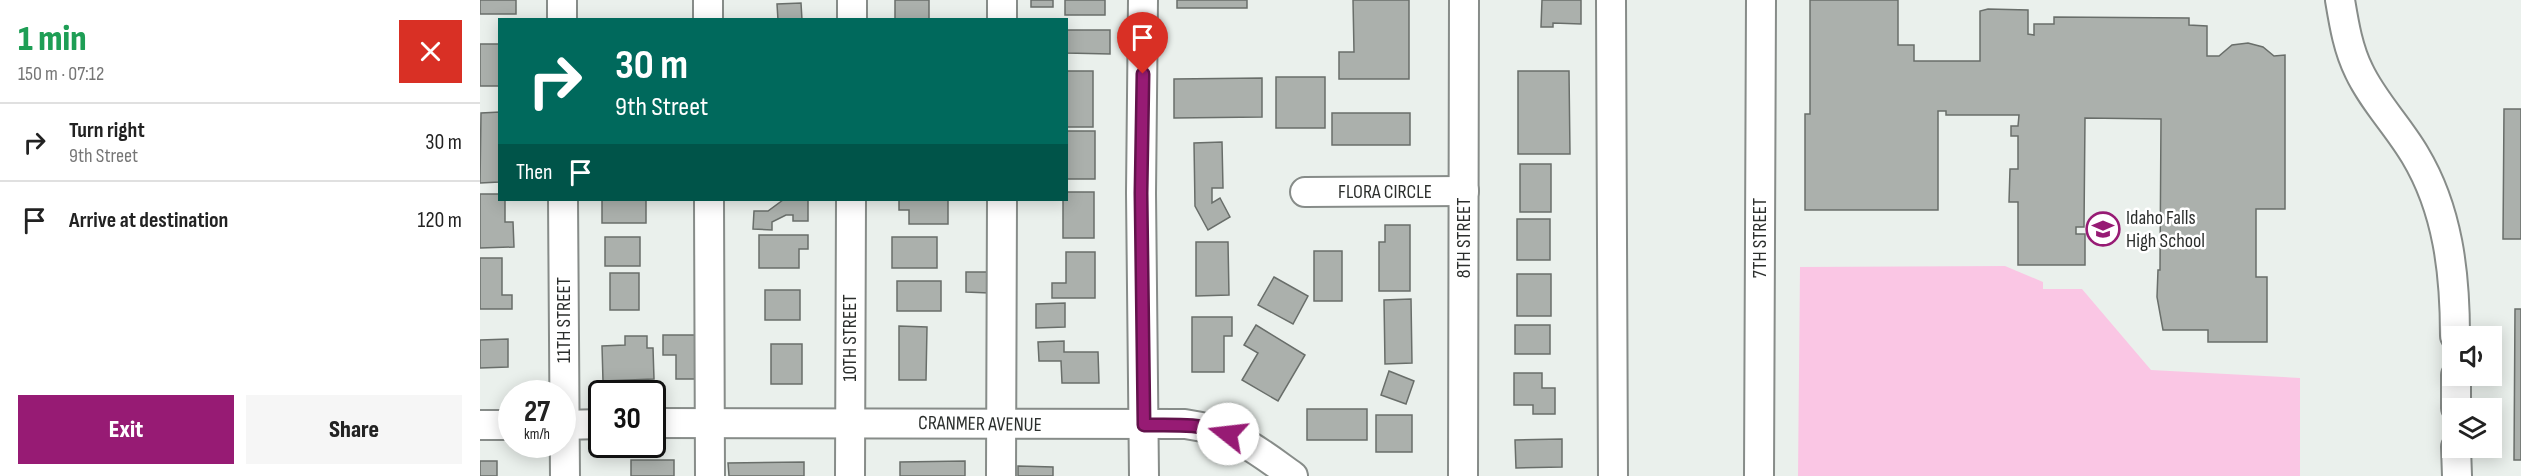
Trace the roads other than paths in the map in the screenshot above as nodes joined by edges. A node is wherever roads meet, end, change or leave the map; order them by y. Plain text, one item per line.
1 (562, 0) edge
2 (708, 0) edge
3 (852, 0) edge
4 (1002, 0) edge
5 (1143, 0) edge
6 (1464, 0) edge
7 (1611, 0) edge
8 (1761, 0) edge
9 (2340, 0) edge
10 (562, 18) edge
11 (708, 18) edge
12 (852, 18) edge
13 (1002, 18) edge
14 (1464, 191) junction
15 (1305, 192) dead end
16 (563, 201) edge
17 (709, 201) edge
18 (851, 201) edge
19 (1002, 201) edge
20 (2455, 326) edge
21 (564, 380) edge
22 (710, 422) junction
23 (666, 423) edge
24 (850, 423) junction
25 (480, 424) edge
26 (498, 425) edge
27 (1002, 425) junction
28 (1144, 425) junction
29 (565, 458) edge
30 (2456, 458) edge
31 (565, 476) edge
32 (710, 476) edge
33 (850, 476) edge
34 (1001, 476) edge
35 (1144, 476) edge
36 (1293, 476) edge
37 (1463, 476) edge
38 (1613, 476) edge
39 (1759, 476) edge
40 (2457, 476) edge

1 - 10 street
2 - 11 street
3 - 12 street
4 - 13 street
5 - 28 street
6 - 14 street, 8TH STREET
7 - 38 street
8 - 39 street, 7TH STREET
9 - 20 street
14 - 15 street, FLORA CIRCLE
14 - 37 street, 8TH STREET
16 - 21 street, 11TH STREET
17 - 22 street
18 - 24 street, 10TH STREET
19 - 27 street
22 - 23 street, CRANMER AVENUE
22 - 24 street, CRANMER AVENUE
22 - 32 street
24 - 27 street, CRANMER AVENUE
24 - 33 street, 10TH STREET
25 - 26 street
27 - 28 street, CRANMER AVENUE
27 - 34 street
28 - 35 street
28 - 36 street, CRANMER AVENUE
29 - 31 street, 11TH STREET
30 - 40 street

